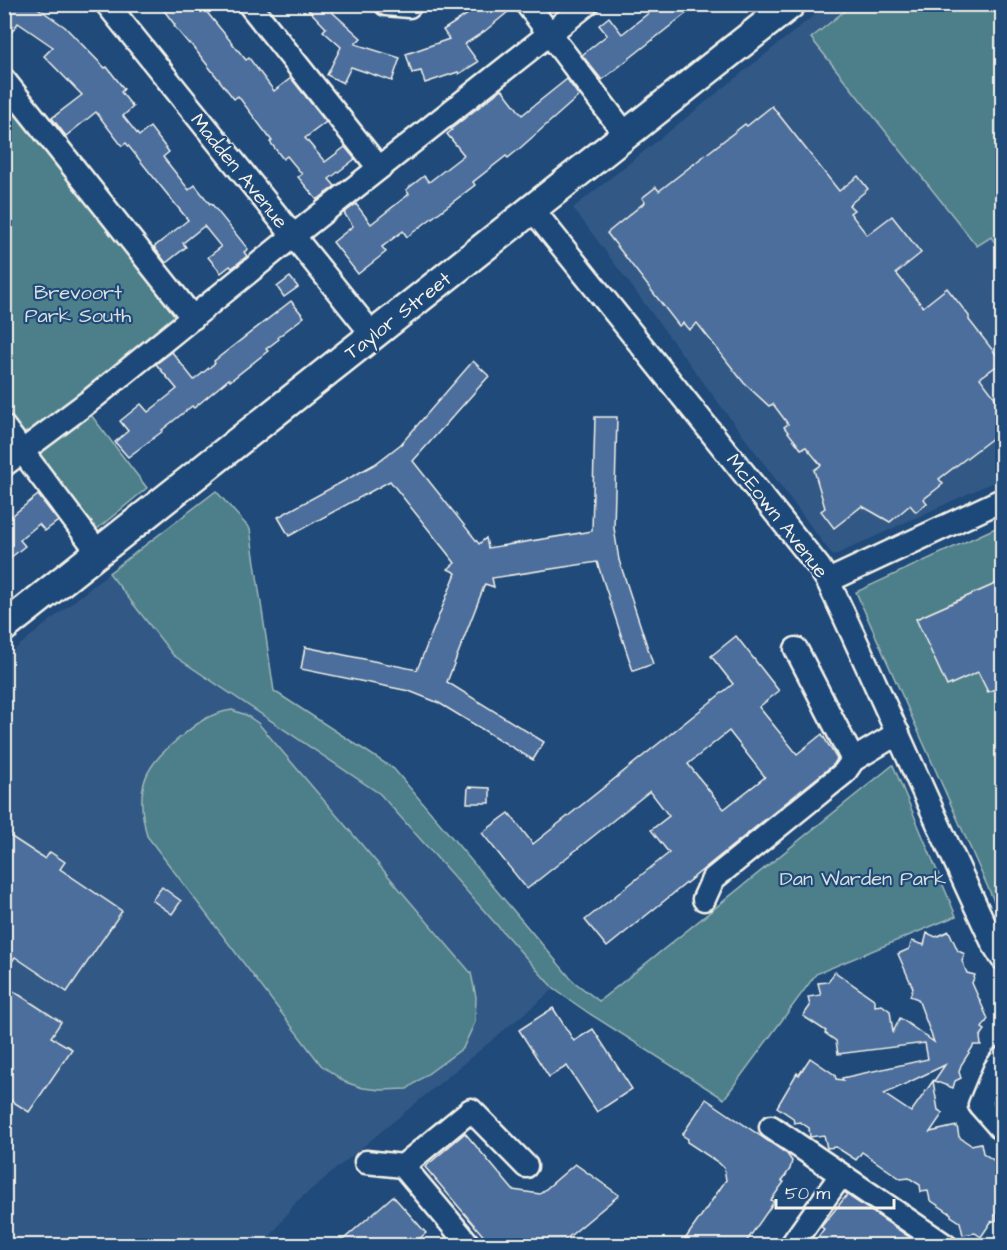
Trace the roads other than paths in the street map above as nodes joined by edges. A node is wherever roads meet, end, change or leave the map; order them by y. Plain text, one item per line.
1 (107, 4) edge
2 (249, 4) edge
3 (386, 4) edge
4 (411, 4) edge
5 (527, 4) edge
6 (587, 4) edge
7 (791, 4) edge
8 (550, 34) junction
9 (4, 80) edge
10 (626, 135) junction
11 (379, 168) junction
12 (533, 210) junction
13 (292, 237) junction
14 (193, 318) junction
15 (373, 336) junction
16 (4, 427) edge
17 (22, 451) junction
18 (4, 465) edge
19 (1002, 500) edge
20 (98, 552) junction
21 (828, 581) junction
22 (4, 627) edge
23 (796, 649) dead end
24 (898, 733) junction
25 (853, 760) junction
26 (704, 899) dead end
27 (1002, 958) edge
28 (1002, 1059) edge
29 (771, 1127) dead end
30 (1002, 1130) edge
31 (366, 1162) dead end
32 (403, 1166) junction
33 (526, 1166) dead end
34 (841, 1175) junction
35 (470, 1245) edge
36 (791, 1245) edge
37 (946, 1245) edge

1 - 13 street, Madden Avenue
2 - 11 street
3 - 4 street
5 - 8 street
6 - 8 street
7 - 10 main road, Taylor Street
8 - 10 street
8 - 11 street
9 - 14 street
10 - 12 main road, Taylor Street
11 - 13 street
12 - 15 main road, Taylor Street
12 - 21 street, McEown Avenue
13 - 14 street
13 - 15 street, Madden Avenue
14 - 17 street
15 - 20 main road, Taylor Street
16 - 17 street
17 - 18 street
17 - 20 street
19 - 21 street
20 - 22 main road, Taylor Street
21 - 24 street, McEown Avenue
23 - 25 street
24 - 25 street
24 - 27 street, McEown Avenue
25 - 26 street
28 - 30 street
29 - 34 street
31 - 32 street
32 - 33 street
32 - 35 street
34 - 36 street
34 - 37 street

